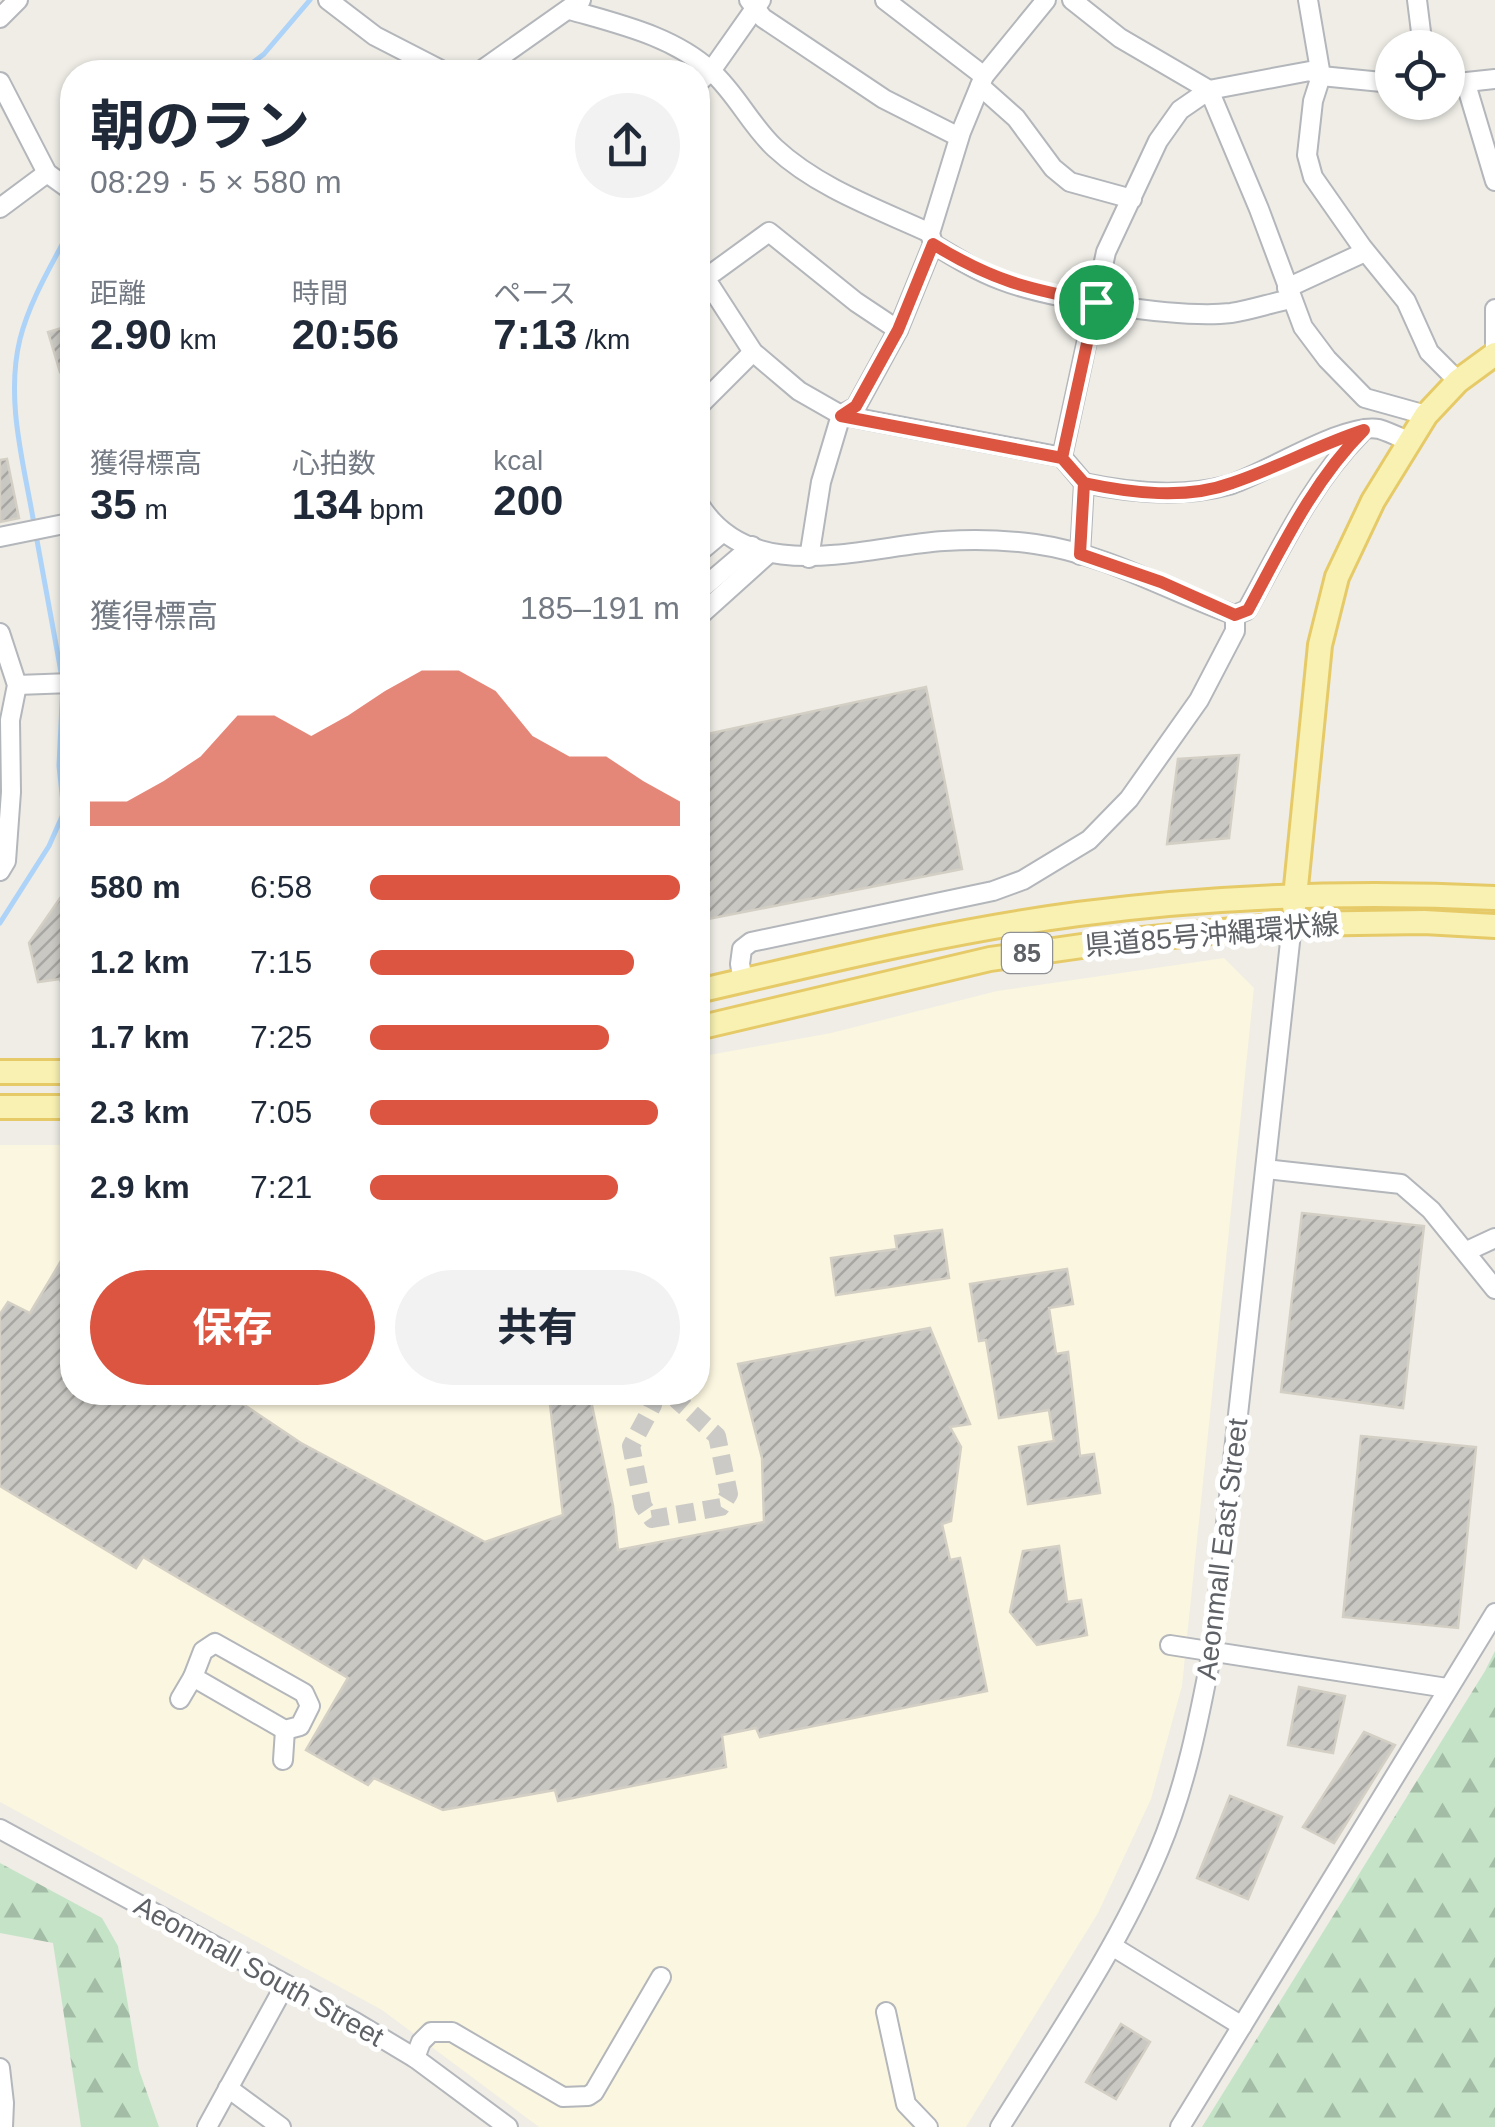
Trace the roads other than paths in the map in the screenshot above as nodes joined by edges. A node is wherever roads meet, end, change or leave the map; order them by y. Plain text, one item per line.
1 (18, 0) edge
2 (328, 0) edge
3 (885, 0) edge
4 (1046, 0) edge
5 (1072, 0) edge
6 (1308, 0) edge
7 (1417, 0) edge
8 (755, 3) edge
9 (576, 5) edge
10 (0, 18) edge
11 (1421, 30) edge
12 (422, 60) edge
13 (496, 60) edge
14 (688, 60) edge
15 (710, 68) edge
16 (1321, 76) junction
17 (1495, 79) edge
18 (982, 81) junction
19 (1375, 81) edge
20 (0, 82) edge
21 (710, 83) edge
22 (1465, 83) edge
23 (1209, 90) junction
24 (1465, 100) edge
25 (959, 137) junction
26 (1491, 152) edge
27 (47, 174) junction
28 (1495, 181) edge
29 (60, 183) edge
30 (1132, 200) junction
31 (0, 208) edge
32 (932, 238) junction
33 (1366, 252) junction
34 (710, 273) edge
35 (710, 291) edge
36 (1289, 293) junction
37 (1096, 302) junction
38 (1495, 309) edge
39 (898, 330) junction
40 (1495, 351) edge
41 (753, 352) junction
42 (1458, 381) junction
43 (710, 396) edge
44 (841, 416) junction
45 (1426, 416) junction
46 (1364, 430) junction
47 (1408, 441) junction
48 (1062, 458) junction
49 (1084, 483) junction
50 (710, 517) edge
51 (60, 524) edge
52 (722, 532) junction
53 (0, 536) edge
54 (710, 542) edge
55 (760, 550) junction
56 (1080, 554) junction
57 (809, 558) junction
58 (710, 584) edge
59 (710, 604) edge
60 (1235, 615) junction
61 (0, 633) edge
62 (60, 683) edge
63 (17, 684) junction
64 (0, 871) edge
65 (1296, 895) junction
66 (1495, 898) edge
67 (1292, 924) junction
68 (1495, 926) edge
69 (743, 980) junction
70 (710, 988) edge
71 (710, 1025) edge
72 (0, 1072) edge
73 (60, 1072) edge
74 (0, 1107) edge
75 (60, 1107) edge
76 (1266, 1168) junction
77 (1495, 1238) edge
78 (1467, 1251) junction
79 (1495, 1289) edge
80 (1495, 1612) edge
81 (1170, 1645) dead end
82 (1212, 1651) junction
83 (193, 1677) junction
84 (1448, 1688) junction
85 (180, 1699) dead end
86 (285, 1730) junction
87 (282, 1760) dead end
88 (0, 1829) edge
89 (1112, 1946) junction
90 (661, 1977) dead end
91 (285, 1985) junction
92 (886, 2012) dead end
93 (1242, 2026) junction
94 (415, 2058) junction
95 (0, 2068) edge
96 (228, 2088) junction
97 (3, 2127) edge
98 (206, 2127) edge
99 (280, 2127) edge
100 (508, 2127) edge
101 (928, 2127) edge
102 (1000, 2127) edge
103 (1180, 2127) edge

1 - 10 street
2 - 12 street
3 - 18 street
4 - 18 street
5 - 23 street
6 - 16 street
7 - 11 street
8 - 15 street
8 - 25 street
9 - 13 street
9 - 14 street
16 - 19 street
16 - 23 street
16 - 33 street
17 - 22 street
18 - 25 street
18 - 30 street
20 - 27 street
21 - 32 street
23 - 30 street
23 - 36 street
24 - 26 street
25 - 32 street
26 - 28 street
27 - 29 street
27 - 31 street
30 - 37 street
32 - 37 street
32 - 39 street
33 - 36 street
33 - 42 street
34 - 39 street
35 - 41 street
36 - 37 street
36 - 45 street
37 - 48 street
38 - 40 street
39 - 44 street
40 - 42 main road
41 - 43 street
41 - 44 street
42 - 45 main road
44 - 48 street
44 - 57 street
45 - 47 main road
46 - 47 street
46 - 49 street
46 - 60 street
47 - 65 main road
48 - 49 street
49 - 56 street
50 - 52 street
51 - 53 street
52 - 54 street
52 - 55 street
55 - 57 street
55 - 58 street
55 - 59 street
56 - 57 street
56 - 60 street
60 - 69 street
61 - 63 street
62 - 63 street
63 - 64 street
65 - 66 main road, 県道85号沖縄環状線 / 85
65 - 67 main road
65 - 69 main road, 県道85号沖縄環状線 / 85
67 - 68 main road, 県道85号沖縄環状線 / 85
67 - 71 main road, 県道85号沖縄環状線 / 85
67 - 76 street, Aeonmall East Street
69 - 70 main road, 県道85号沖縄環状線 / 85
72 - 73 main road
74 - 75 main road
76 - 78 street
76 - 82 street, Aeonmall East Street
77 - 78 street
78 - 79 street
80 - 84 street
81 - 82 street
82 - 84 street
82 - 89 street, Aeonmall East Street
83 - 85 street
83 - 86 street
83 - 86 street
84 - 93 street
86 - 87 street
88 - 91 street, Aeonmall South Street
89 - 93 street
89 - 102 street, Aeonmall East Street
90 - 94 street
91 - 94 street, Aeonmall South Street
91 - 96 street
92 - 101 street
93 - 103 street
94 - 100 street, Aeonmall South Street
95 - 97 street
96 - 98 street
96 - 99 street

